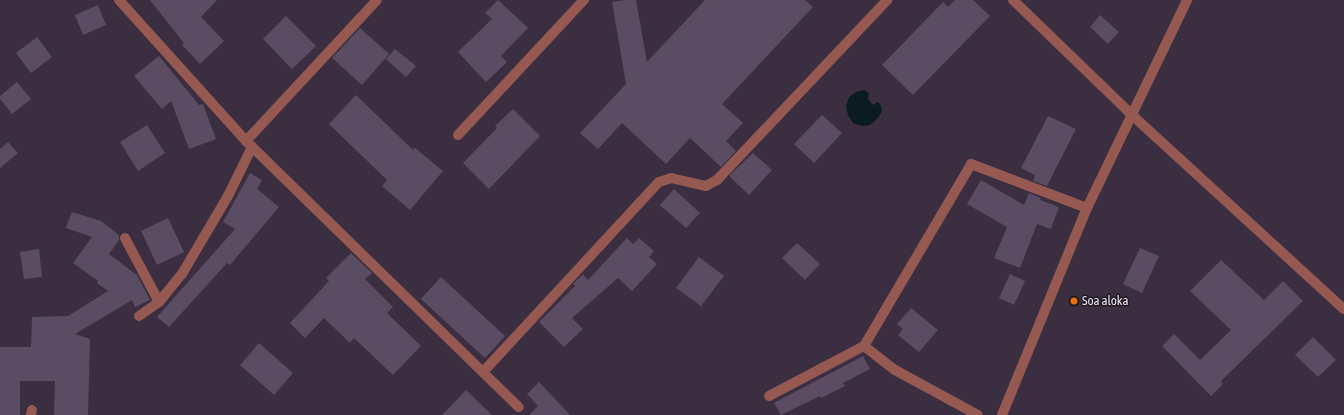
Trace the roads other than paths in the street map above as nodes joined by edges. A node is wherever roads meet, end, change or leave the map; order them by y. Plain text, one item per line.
1 (119, 0) edge
2 (377, 0) edge
3 (584, 0) edge
4 (887, 0) edge
5 (1013, 0) edge
6 (1187, 0) edge
7 (1132, 115) junction
8 (458, 134) dead end
9 (249, 144) junction
10 (1086, 208) junction
11 (126, 238) dead end
12 (159, 302) junction
13 (1344, 309) edge
14 (139, 316) dead end
15 (864, 346) junction
16 (483, 372) junction
17 (769, 396) dead end
18 (519, 407) dead end
19 (978, 415) edge
20 (1002, 415) edge

1 - 9 street
2 - 9 street
3 - 8 street
4 - 16 street
5 - 7 street
6 - 7 street
7 - 10 street
7 - 13 street
9 - 12 street
9 - 16 street
10 - 15 street
10 - 20 street
11 - 12 street
12 - 14 street
15 - 17 street
15 - 19 street
16 - 18 street

